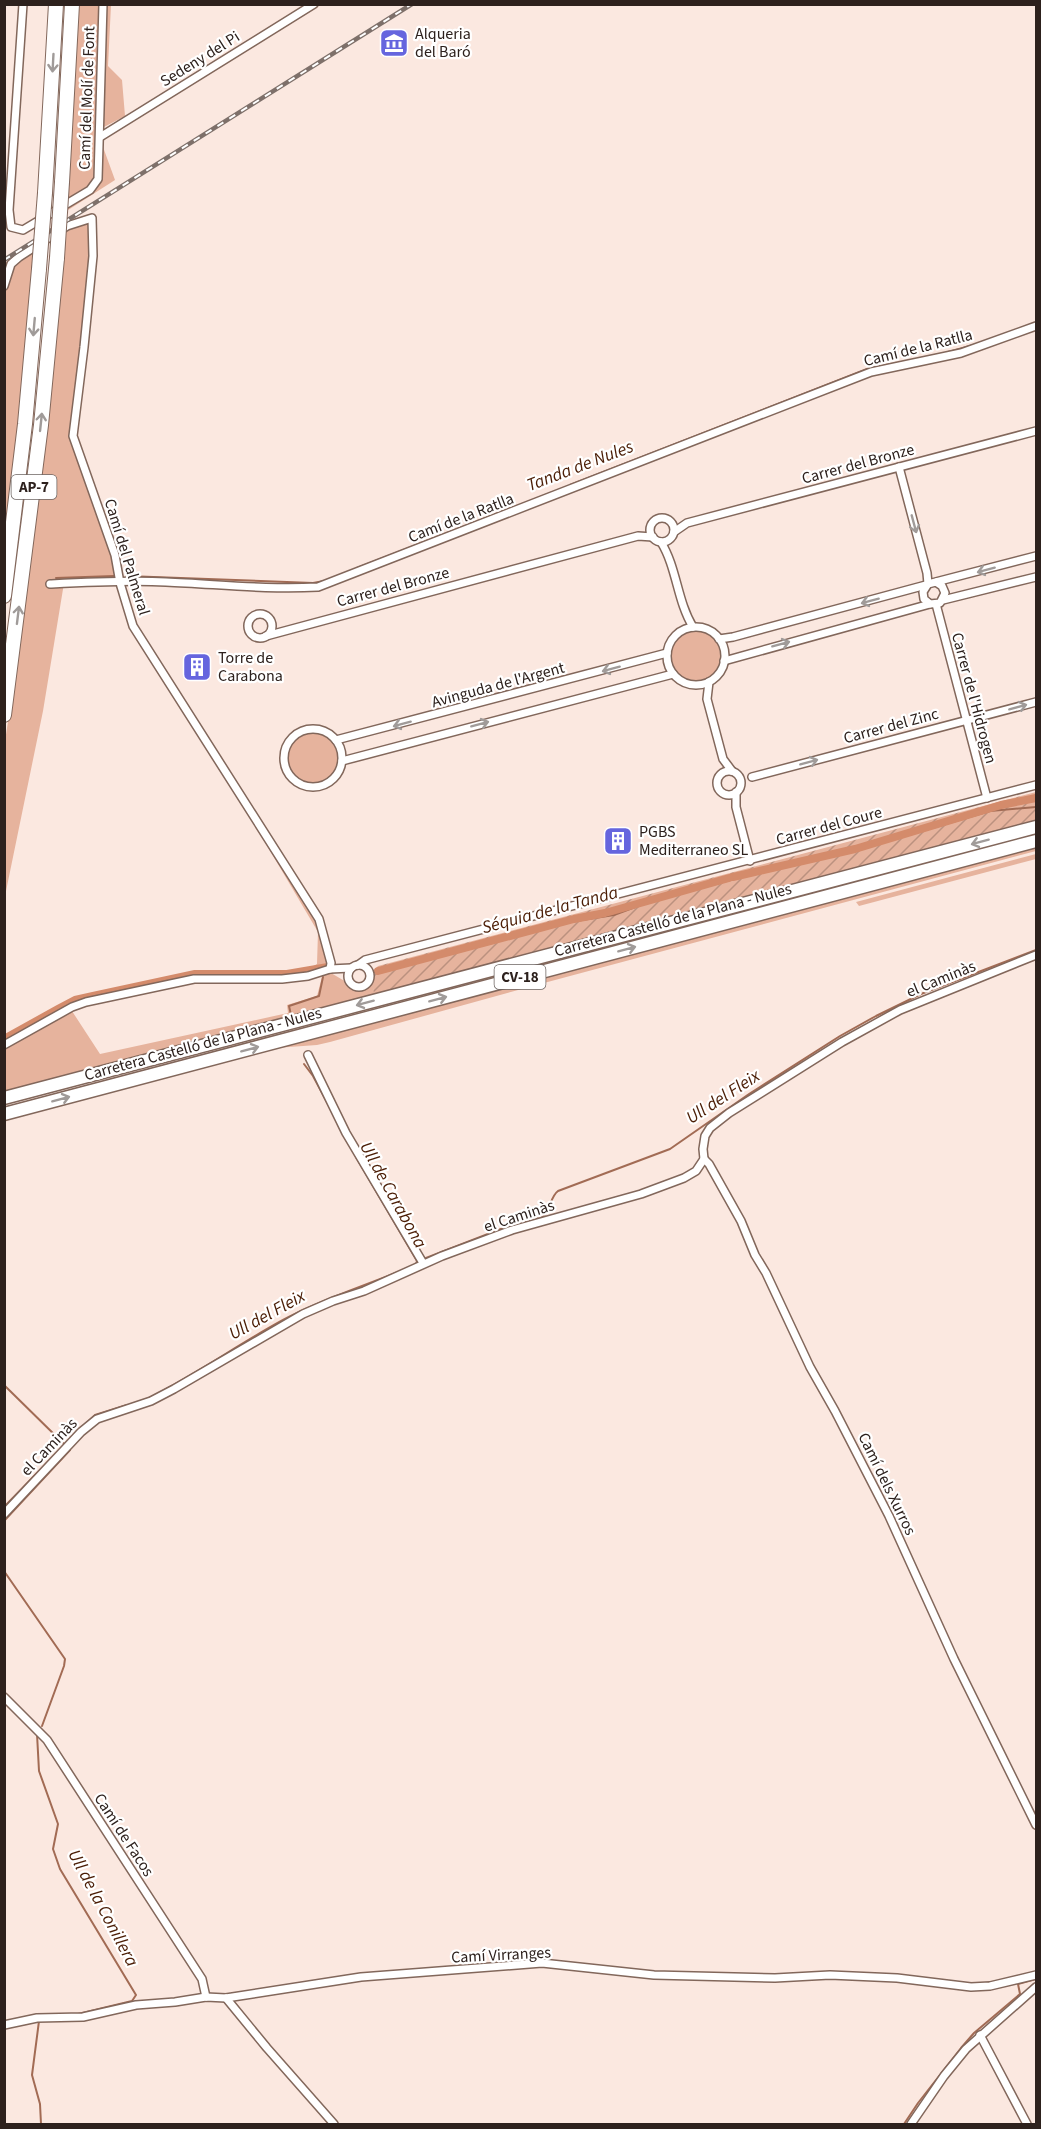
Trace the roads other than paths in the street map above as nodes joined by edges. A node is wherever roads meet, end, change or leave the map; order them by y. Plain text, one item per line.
1 (24, 4) edge
2 (56, 4) edge
3 (72, 4) edge
4 (103, 4) edge
5 (314, 4) edge
6 (100, 137) junction
7 (4, 286) edge
8 (1036, 326) edge
9 (1036, 431) edge
10 (899, 467) junction
11 (670, 522) junction
12 (687, 523) junction
13 (651, 527) junction
14 (672, 535) junction
15 (638, 536) junction
16 (653, 537) junction
17 (661, 542) junction
18 (669, 555) junction
19 (1036, 556) edge
20 (1036, 577) edge
21 (120, 581) junction
22 (50, 584) dead end
23 (930, 584) junction
24 (4, 596) edge
25 (936, 603) junction
26 (685, 614) junction
27 (272, 622) junction
28 (693, 627) junction
29 (293, 628) junction
30 (684, 630) junction
31 (266, 636) junction
32 (719, 639) junction
33 (667, 653) junction
34 (724, 661) junction
35 (673, 674) junction
36 (709, 682) junction
37 (696, 685) junction
38 (707, 699) junction
39 (1036, 702) edge
40 (4, 715) edge
41 (966, 720) junction
42 (336, 740) junction
43 (723, 759) junction
44 (342, 761) junction
45 (735, 773) junction
46 (721, 774) junction
47 (752, 777) junction
48 (741, 784) junction
49 (1036, 785) edge
50 (736, 792) junction
51 (727, 795) junction
52 (987, 798) junction
53 (735, 807) junction
54 (1036, 827) edge
55 (1036, 841) edge
56 (750, 861) junction
57 (1036, 955) edge
58 (385, 956) junction
59 (355, 966) junction
60 (330, 969) junction
61 (369, 971) junction
62 (349, 980) junction
63 (4, 1045) edge
64 (308, 1055) dead end
65 (4, 1098) edge
66 (4, 1113) edge
67 (704, 1159) junction
68 (423, 1263) junction
69 (4, 1514) edge
70 (4, 1697) edge
71 (1036, 1825) edge
72 (1036, 1975) edge
73 (1036, 1987) edge
74 (206, 1997) junction
75 (226, 1998) junction
76 (4, 2025) edge
77 (980, 2035) junction
78 (334, 2124) edge
79 (911, 2124) edge
80 (1027, 2124) edge

1 - 6 street, Camí del Molí de Font
2 -> 24 highway, AP-7, bridge
40 -> 3 highway, AP-7, bridge
4 - 6 street, Camí del Molí de Font
5 - 6 street, Sedeny del Pi
7 - 21 street, Camí del Palmeral
8 - 21 street, Camí de la Ratlla
9 - 10 street, Carrer del Bronze
10 - 12 street, Carrer del Bronze
10 -> 23 street
11 - 12 street, Carrer del Bronze
11 - 13 street
11 - 14 street
12 - 14 street, Carrer del Bronze
13 - 15 street, Carrer del Bronze
13 - 16 street
14 - 17 street
14 - 18 street
15 - 16 street, Carrer del Bronze
15 - 29 street, Carrer del Bronze
16 - 17 street
17 - 18 street
18 - 26 street
19 -> 23 street
20 - 25 street
21 - 22 street, Camí de la Ratlla
21 - 60 street, Camí del Palmeral
23 - 25 street
23 - 25 street
23 -> 32 street
34 -> 25 street
25 - 41 street, Carrer de l'Hidrogen
26 - 28 street
26 - 30 street
27 - 29 street
27 - 31 street
27 - 31 street
28 - 30 street
28 - 32 street
29 - 31 street, Carrer del Bronze
30 - 33 street
32 - 34 street
33 - 35 street
33 -> 42 street, Avinguda de l'Argent
34 - 36 street
35 - 37 street
44 -> 35 street, Avinguda de l'Argent
36 - 37 street
36 - 38 street
37 - 38 street
38 - 43 street
41 -> 39 street, Carrer del Zinc
47 -> 41 street, Carrer del Zinc
41 - 52 street, Carrer de l'Hidrogen
42 - 44 street
42 - 44 street
43 - 45 street
43 - 46 street
45 - 46 street
45 - 47 street, Carrer del Zinc
45 - 48 street
46 - 51 street
47 - 48 street, Carrer del Zinc
48 - 50 street
49 - 52 street, Carrer del Coure
50 - 51 street
50 - 53 street
51 - 53 street
52 - 56 street, Carrer del Coure
53 - 56 street
54 -> 65 main road, Carretera Castelló de la Plana - Nules / CV-18
66 -> 55 main road, Carretera Castelló de la Plana - Nules / CV-18
56 - 58 street, Carrer del Coure
57 - 67 street, el Caminàs
58 - 59 street, Carrer del Coure
58 - 61 street, Carrer del Coure
59 - 60 street, Carrer del Coure
59 - 61 street
59 - 62 street
60 - 62 street
60 - 63 street, Carrer del Coure
61 - 62 street
64 - 68 street
67 - 68 street, el Caminàs
67 - 71 street, Camí dels Xurros
68 - 69 street, el Caminàs
70 - 74 street, Camí de Facos
72 - 75 street, Camí Virranges
73 - 77 street
74 - 75 street, Camí Virranges
74 - 76 street, Camí Virranges
75 - 78 street
77 - 79 street
77 - 80 street

